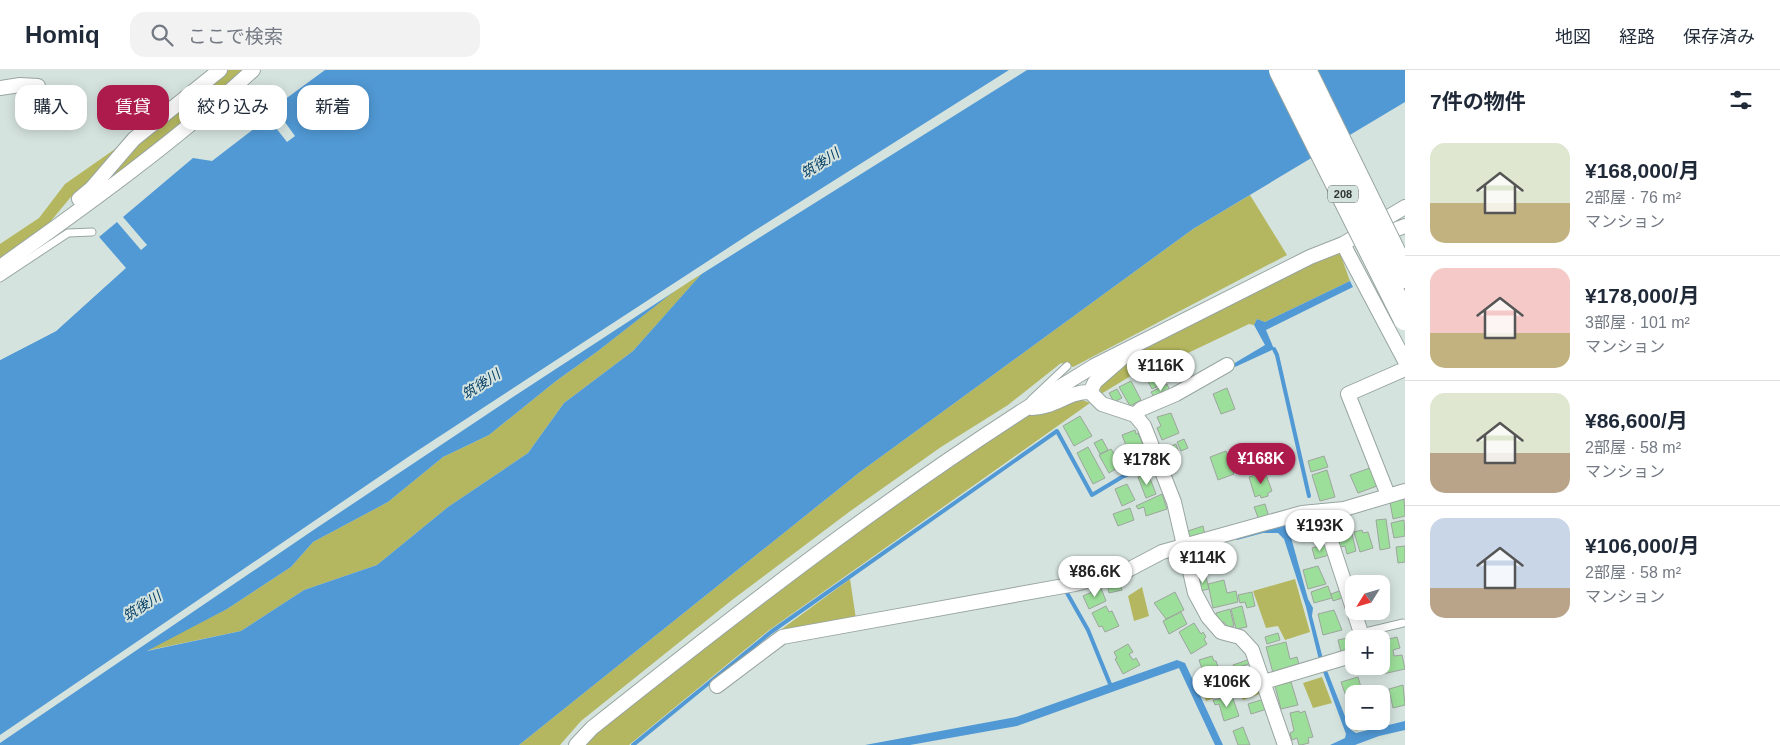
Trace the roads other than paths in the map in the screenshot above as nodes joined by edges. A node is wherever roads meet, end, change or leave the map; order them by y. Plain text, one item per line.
1 (220, 70) edge
2 (253, 70) edge
3 (1281, 70) edge
4 (1304, 70) edge
5 (15, 86) edge
6 (0, 88) edge
7 (1405, 207) edge
8 (67, 219) junction
9 (1405, 226) edge
10 (92, 232) dead end
11 (1343, 244) junction
12 (0, 267) edge
13 (1405, 276) edge
14 (0, 278) edge
15 (1405, 318) edge
16 (1131, 349) junction
17 (1405, 361) edge
18 (1227, 365) dead end
19 (1067, 366) dead end
20 (1405, 369) edge
21 (1090, 392) junction
22 (1029, 408) junction
23 (1135, 415) junction
24 (1405, 491) edge
25 (1388, 495) junction
26 (1321, 511) junction
27 (1183, 548) junction
28 (1403, 623) dead end
29 (1360, 630) edge
30 (1381, 630) edge
31 (1345, 657) edge
32 (1264, 682) junction
33 (717, 686) dead end
34 (576, 745) edge
35 (1285, 745) edge

1 - 8 street
2 - 8 street
3 - 15 highway, 208, bridge
4 - 13 highway, 208, bridge
5 - 6 street
7 - 11 street
8 - 12 street
9 - 11 street
10 - 14 lane
11 - 16 street
11 - 17 street
16 - 21 street
16 - 22 street
18 - 23 street
19 - 22 lane
20 - 25 street
21 - 22 street
21 - 23 street
22 - 34 street
23 - 27 street
24 - 25 street
25 - 26 street
26 - 27 street
26 - 29 street
27 - 32 street
27 - 33 street
28 - 30 lane
31 - 32 street
32 - 35 street

